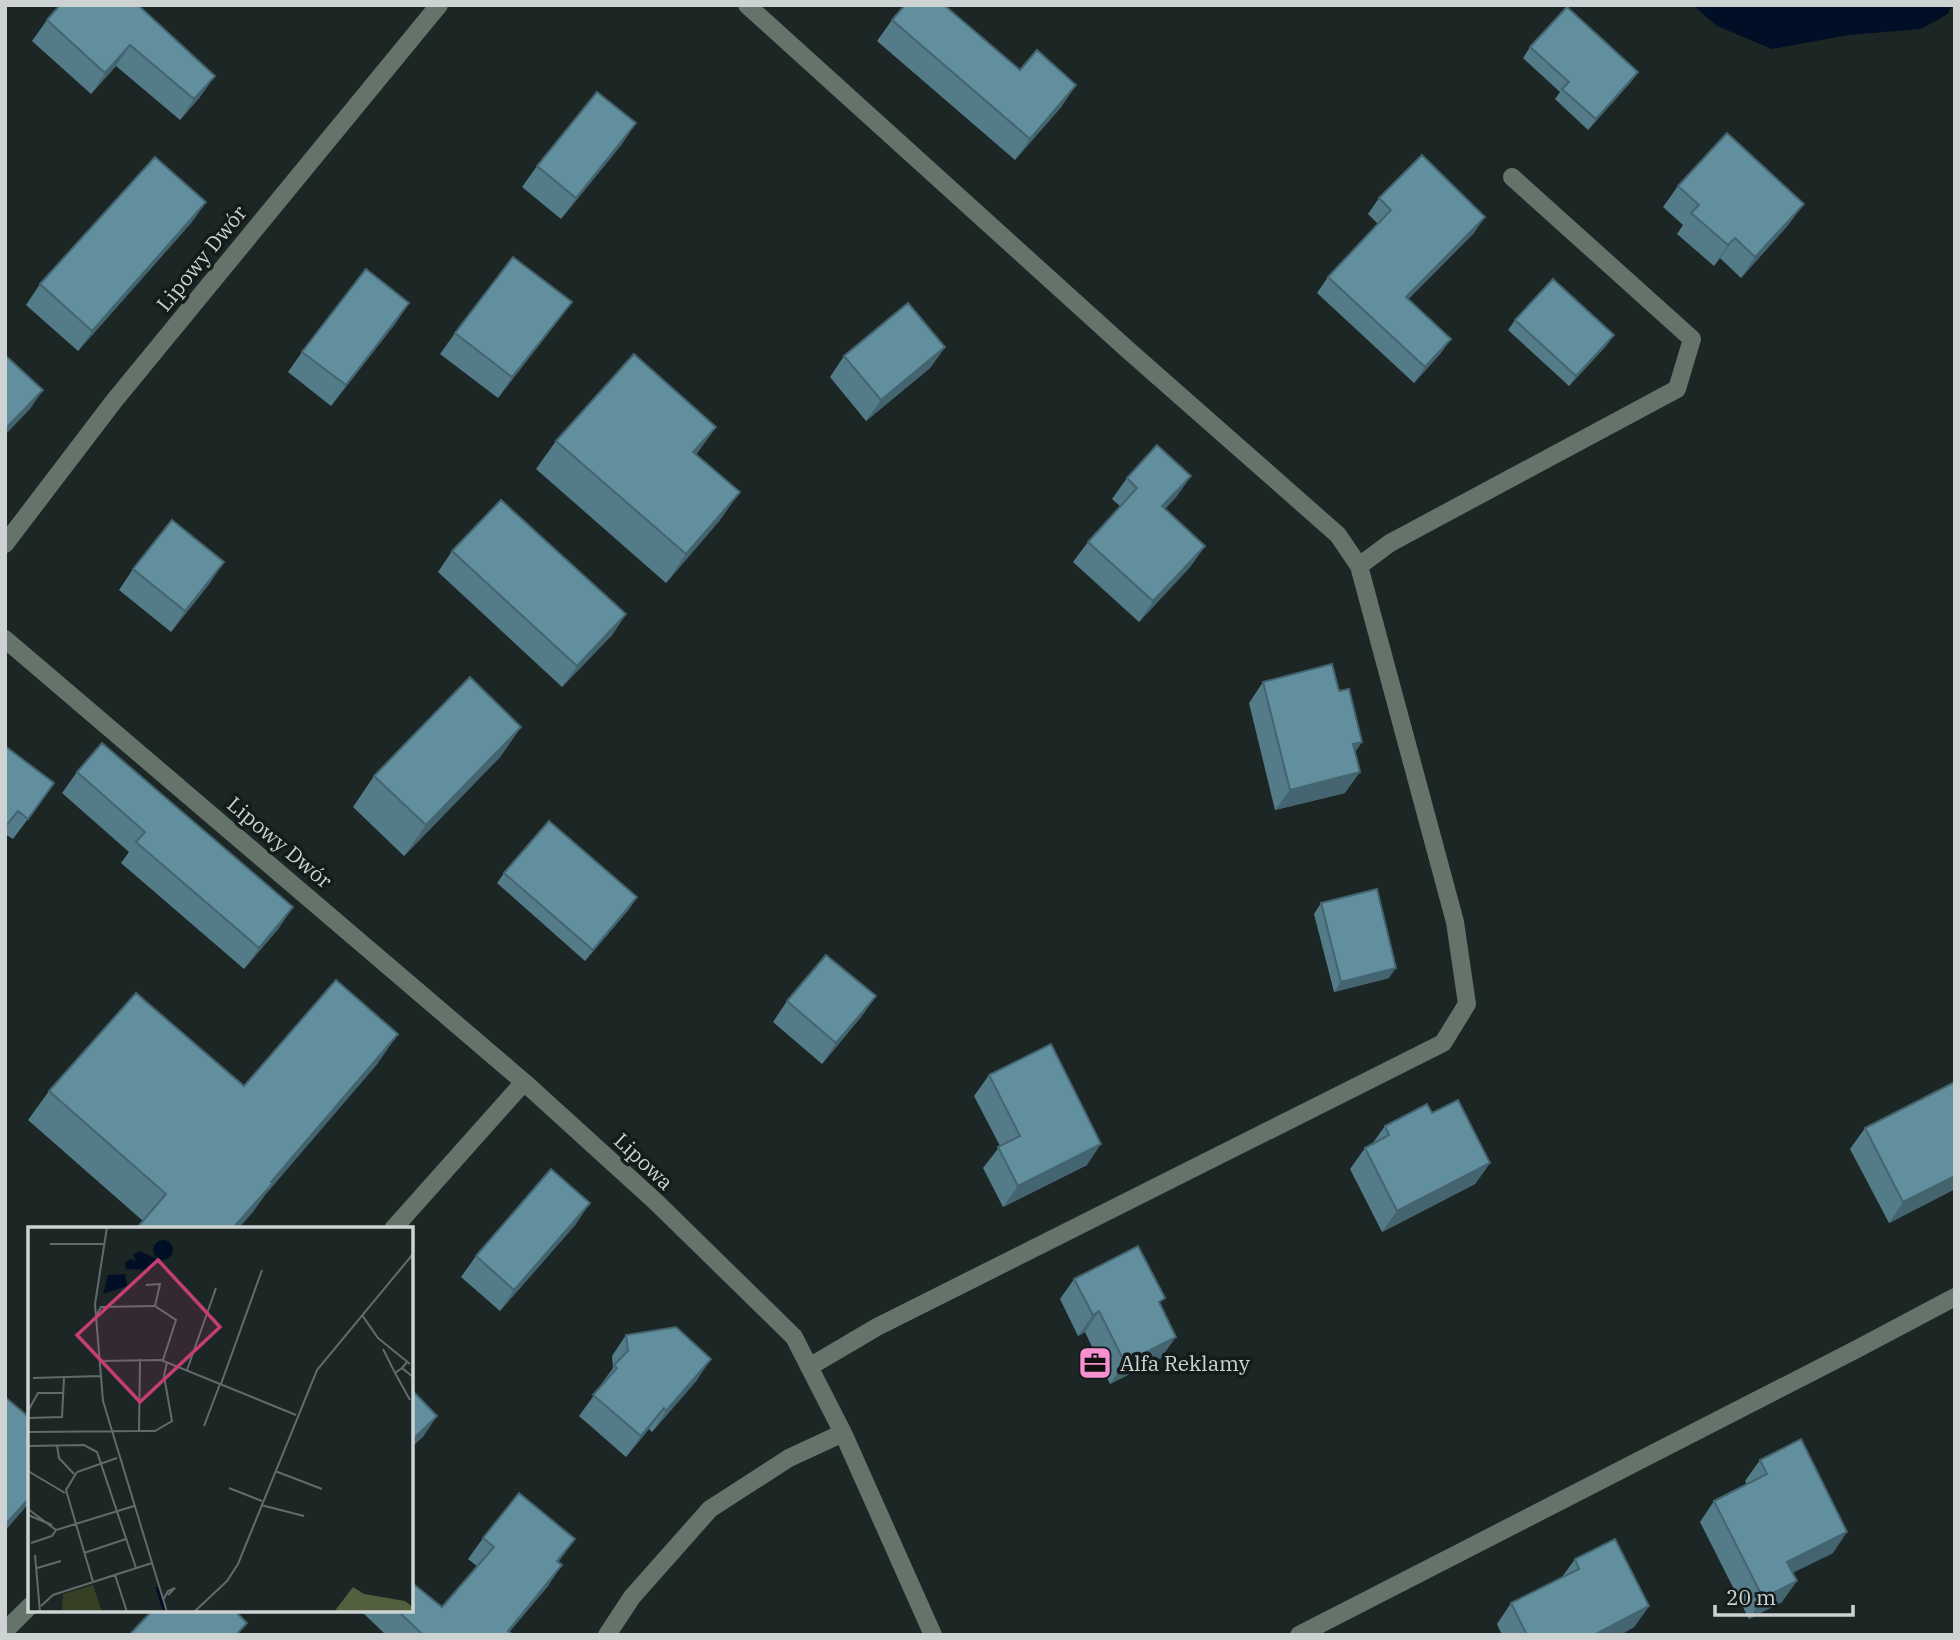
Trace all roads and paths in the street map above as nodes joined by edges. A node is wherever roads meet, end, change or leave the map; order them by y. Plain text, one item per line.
1 (439, 5) edge
2 (747, 5) edge
3 (1513, 177) dead end
4 (5, 544) edge
5 (1359, 566) junction
6 (5, 639) edge
7 (524, 1082) junction
8 (395, 1227) edge
9 (1955, 1297) edge
10 (809, 1367) junction
11 (843, 1433) junction
12 (28, 1608) edge
13 (5, 1631) edge
14 (607, 1635) edge
15 (933, 1635) edge
16 (1299, 1635) edge

1 - 4 street, Lipowy Dwór
2 - 5 street
3 - 5 street
5 - 10 street
6 - 7 street, Lipowy Dwór
7 - 8 street
7 - 10 street, Lipowa
9 - 16 street
10 - 11 street, Lipowa
11 - 14 street
11 - 15 street, Lipowa
12 - 13 street

